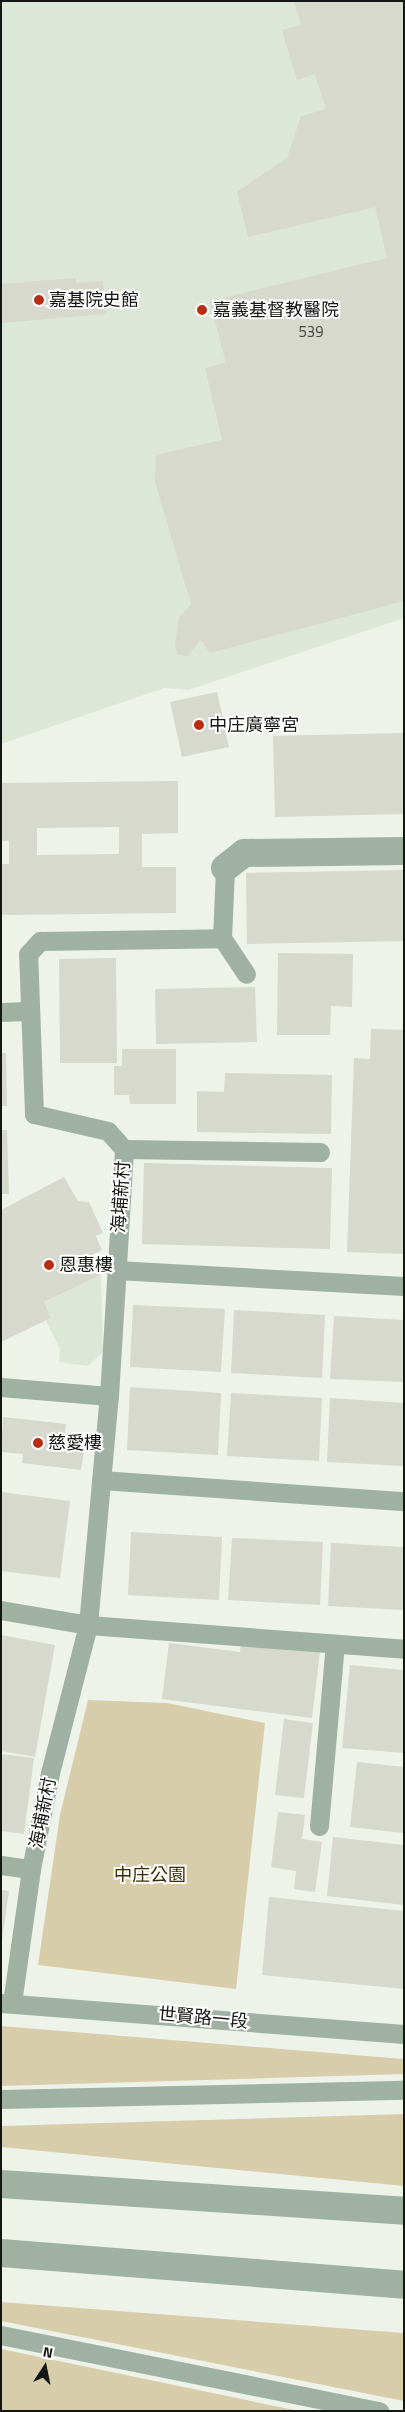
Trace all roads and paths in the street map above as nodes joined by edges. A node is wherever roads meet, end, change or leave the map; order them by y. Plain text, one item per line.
1 (404, 851) edge
2 (225, 868) joint
3 (222, 938) junction
4 (246, 974) dead end
5 (28, 1011) junction
6 (1, 1012) edge
7 (124, 1149) junction
8 (320, 1152) dead end
9 (116, 1270) junction
10 (404, 1286) edge
11 (1, 1387) edge
12 (109, 1396) junction
13 (101, 1480) junction
14 (404, 1501) edge
15 (1, 1610) edge
16 (88, 1625) junction
17 (335, 1644) junction
18 (404, 1649) edge
19 (319, 1826) dead end
20 (1, 1865) edge
21 (31, 1869) junction
22 (7, 2003) edge
23 (404, 2034) edge
24 (404, 2090) edge
25 (1, 2099) edge
26 (1, 2184) edge
27 (404, 2211) edge
28 (1, 2253) edge
29 (404, 2284) edge
30 (1, 2334) edge
31 (379, 2411) edge

1 - 2 street
2 - 3 lane
3 - 4 lane
3 - 5 lane, 海埔新村
5 - 6 lane
5 - 7 lane, 海埔新村
7 - 8 lane
7 - 9 lane, 海埔新村
9 - 10 lane
9 - 12 lane, 海埔新村
11 - 12 lane
12 - 13 lane, 海埔新村
13 - 14 lane
13 - 16 lane, 海埔新村
15 - 16 lane
16 - 17 lane
16 - 21 lane, 海埔新村
17 - 18 lane
17 - 19 lane
20 - 21 lane
21 - 22 lane, 海埔新村
22 - 23 lane, 世賢路一段
24 - 25 lane
26 - 27 street
28 - 29 street
30 - 31 lane

